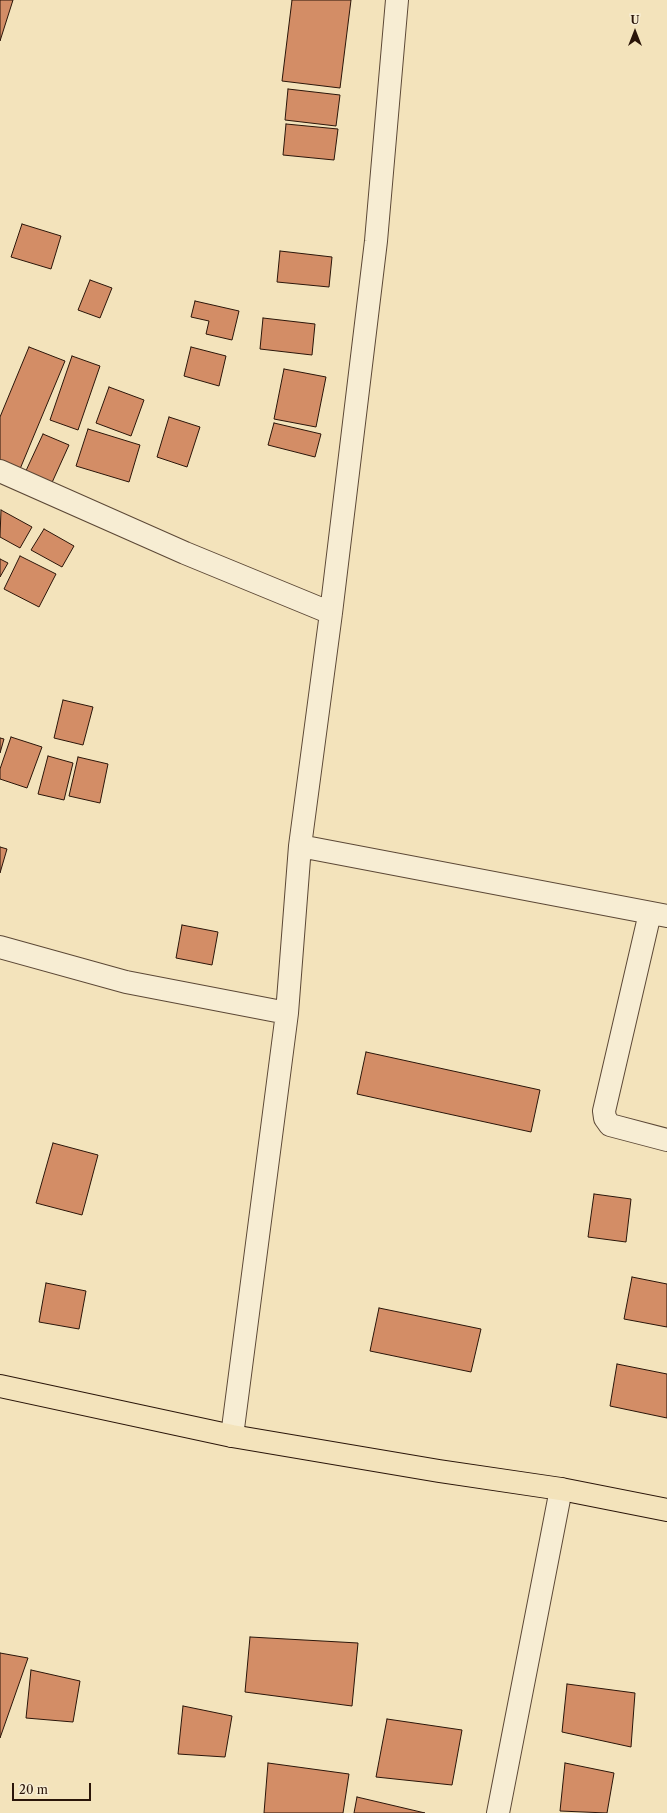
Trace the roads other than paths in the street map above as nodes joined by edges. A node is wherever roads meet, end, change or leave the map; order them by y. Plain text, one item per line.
1 (397, 0) edge
2 (0, 471) edge
3 (331, 613) junction
4 (300, 846) junction
5 (659, 914) edge
6 (0, 947) edge
7 (287, 1013) junction
8 (667, 1140) edge
9 (0, 1386) edge
10 (232, 1436) junction
11 (561, 1489) junction
12 (667, 1510) edge
13 (498, 1813) edge

1 - 3 street
2 - 3 street
3 - 4 street
4 - 5 street
4 - 7 street
5 - 8 street
6 - 7 street
7 - 10 street
9 - 10 main road
10 - 11 main road
11 - 12 main road
11 - 13 street

